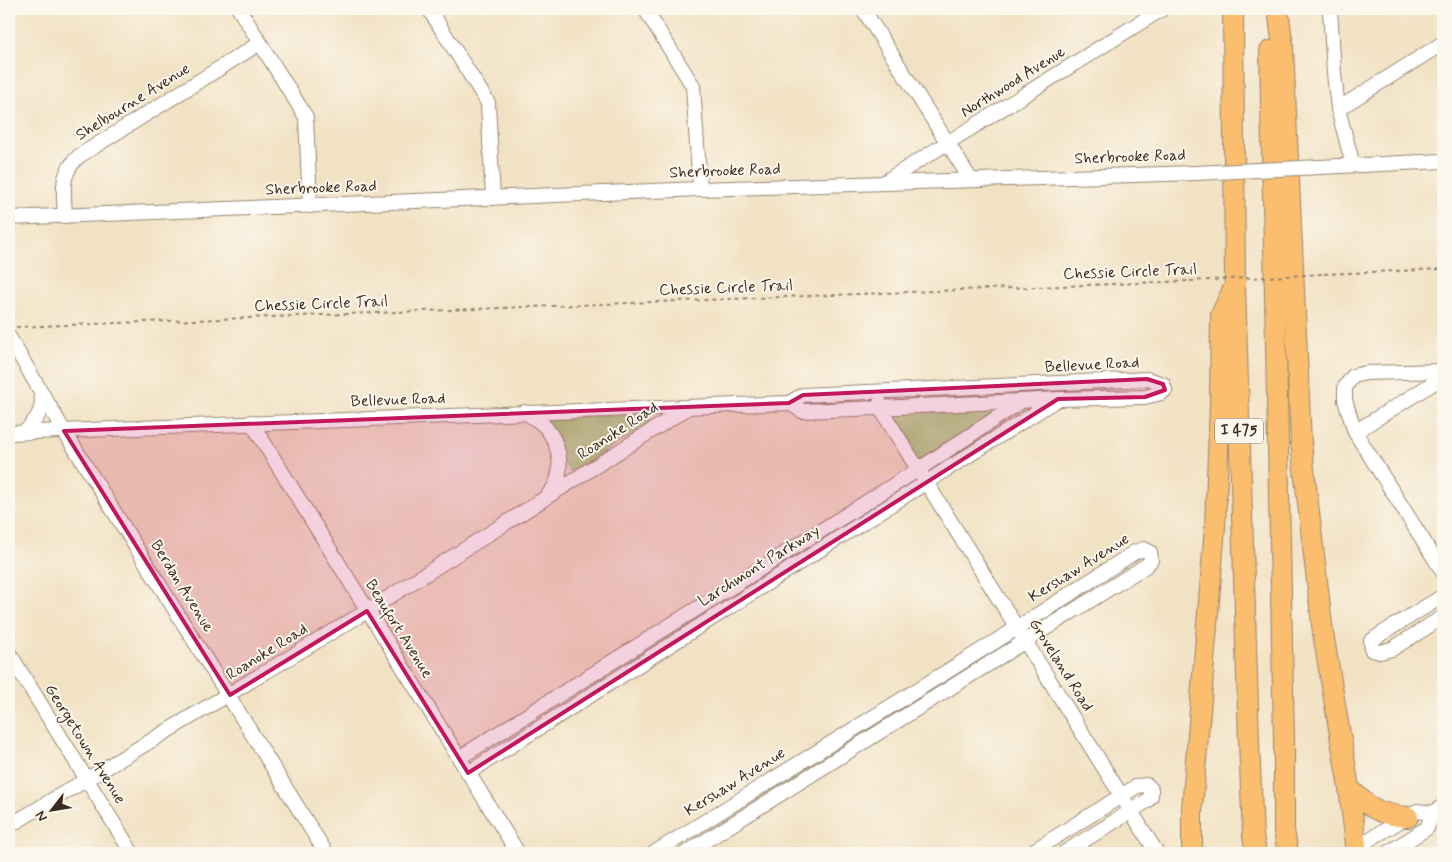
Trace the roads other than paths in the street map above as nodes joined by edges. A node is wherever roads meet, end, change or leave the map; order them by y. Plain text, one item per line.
1 (239, 9) edge
2 (429, 9) edge
3 (645, 9) edge
4 (863, 9) edge
5 (1162, 9) edge
6 (1233, 9) edge
7 (1270, 9) edge
8 (1278, 9) edge
9 (1330, 9) edge
10 (260, 43) junction
11 (1443, 43) edge
12 (1338, 109) junction
13 (949, 143) junction
14 (1443, 161) edge
15 (1353, 165) junction
16 (971, 180) junction
17 (881, 184) junction
18 (700, 189) junction
19 (493, 198) junction
20 (310, 206) junction
21 (65, 216) junction
22 (9, 218) edge
23 (1235, 284) junction
24 (9, 337) edge
25 (1443, 371) edge
26 (1443, 377) edge
27 (1058, 384) junction
28 (1437, 385) edge
29 (1021, 386) junction
30 (879, 392) junction
31 (41, 394) junction
32 (1058, 399) junction
33 (1022, 401) junction
34 (789, 404) junction
35 (690, 406) junction
36 (880, 408) junction
37 (524, 412) junction
38 (251, 422) junction
39 (64, 431) junction
40 (24, 432) junction
41 (1355, 432) junction
42 (9, 433) edge
43 (923, 475) junction
44 (540, 502) junction
45 (1443, 572) edge
46 (1443, 596) edge
47 (367, 611) junction
48 (1443, 617) edge
49 (1017, 628) junction
50 (1026, 642) junction
51 (9, 654) edge
52 (230, 695) junction
53 (459, 758) junction
54 (468, 773) junction
55 (86, 780) junction
56 (1349, 788) junction
57 (1121, 796) junction
58 (1438, 809) edge
59 (1131, 812) junction
60 (1408, 817) junction
61 (9, 826) edge
62 (132, 853) edge
63 (326, 853) edge
64 (518, 853) edge
65 (654, 853) edge
66 (686, 853) edge
67 (1030, 853) edge
68 (1064, 853) edge
69 (1157, 853) edge
70 (1192, 853) edge
71 (1256, 853) edge
72 (1288, 853) edge
73 (1358, 853) edge
74 (1388, 853) edge

1 - 10 street
2 - 19 street
3 - 18 street
4 - 13 street
5 - 13 street, Northwood Avenue
6 - 23 highway, I 475
7 - 72 highway, I 475
8 - 56 highway
9 - 12 street
10 - 20 street
10 - 21 street, Shelbourne Avenue
11 - 12 street
12 - 15 street
13 - 16 street
13 - 17 street, Northwood Avenue
14 - 15 street, Sherbrooke Road
15 - 16 street, Sherbrooke Road, bridge
16 - 17 street, Sherbrooke Road
17 - 18 street, Sherbrooke Road
18 - 19 street, Sherbrooke Road
19 - 20 street, Sherbrooke Road
20 - 21 street, Sherbrooke Road
21 - 22 street, Sherbrooke Road
23 - 70 highway
23 - 71 highway, I 475
24 - 31 street, Berdan Avenue
25 - 41 street
26 - 28 street
27 - 29 street, Bellevue Road
27 - 32 street
27 - 32 street, Bellevue Road
28 - 41 street
29 - 30 street, Bellevue Road
29 - 33 street
30 - 34 street, Bellevue Road
30 - 36 street, Groveland Road
31 - 39 street, Berdan Avenue
31 - 40 street
32 - 33 street, Bellevue Road
32 - 43 street, Larchmont Parkway
33 - 36 street, Bellevue Road
33 - 43 street, Larchmont Parkway
34 - 35 street, Bellevue Road
34 - 36 street, Bellevue Road
35 - 37 street, Bellevue Road
35 - 44 street, Roanoke Road
36 - 43 street, Groveland Road
37 - 38 street, Bellevue Road
37 - 44 street, Roanoke Road
38 - 39 street, Bellevue Road
38 - 47 street, Beaufort Avenue
39 - 40 street, Bellevue Road
39 - 52 street, Berdan Avenue
40 - 42 street, Bellevue Road
41 - 45 street
43 - 49 street, Groveland Road
43 - 53 street, Larchmont Parkway
43 - 54 street, Larchmont Parkway
44 - 47 street, Roanoke Road
46 - 48 street
47 - 52 street, Roanoke Road
47 - 53 street, Beaufort Avenue
49 - 50 street, Groveland Road
49 - 50 street, Kershaw Avenue
49 - 65 street, Kershaw Avenue
50 - 57 street, Groveland Road
50 - 66 street, Kershaw Avenue
51 - 55 street, Georgetown Avenue
52 - 55 street, Roanoke Road
52 - 63 street, Berdan Avenue
53 - 54 street, Beaufort Avenue
54 - 64 street, Beaufort Avenue
55 - 61 street, Roanoke Road
55 - 62 street, Georgetown Avenue
56 - 60 highway
56 - 73 highway
57 - 59 street, Groveland Road
57 - 59 street
57 - 67 street
58 - 60 street
58 - 74 street
59 - 68 street
59 - 69 street, Groveland Road
60 - 73 street

